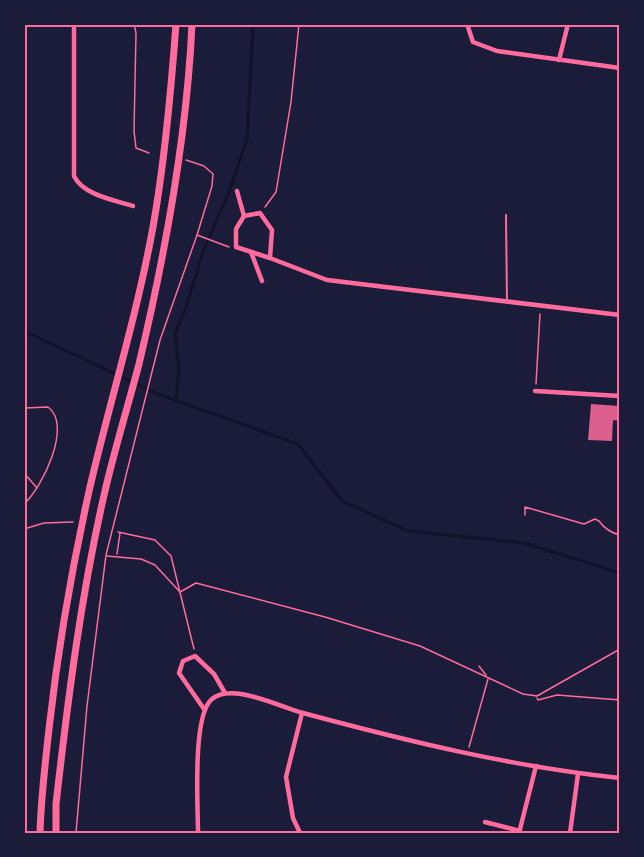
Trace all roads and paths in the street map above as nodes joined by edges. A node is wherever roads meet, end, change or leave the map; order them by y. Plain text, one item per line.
1 (74, 24) edge
2 (134, 24) edge
3 (176, 24) edge
4 (192, 24) edge
5 (299, 24) edge
6 (467, 24) edge
7 (568, 24) edge
8 (559, 60) junction
9 (620, 68) edge
10 (149, 153) dead end
11 (185, 160) dead end
12 (237, 192) dead end
13 (133, 206) dead end
14 (260, 213) junction
15 (506, 215) dead end
16 (244, 216) junction
17 (197, 235) junction
18 (236, 248) junction
19 (251, 252) junction
20 (270, 258) junction
21 (262, 281) dead end
22 (507, 303) junction
23 (540, 307) junction
24 (620, 315) edge
25 (536, 391) joint
26 (620, 396) edge
27 (24, 408) edge
28 (24, 473) edge
29 (38, 489) junction
30 (24, 504) edge
31 (525, 515) dead end
32 (74, 522) dead end
33 (24, 529) edge
34 (620, 535) edge
35 (106, 555) junction
36 (117, 555) junction
37 (180, 592) junction
38 (620, 649) edge
39 (195, 656) junction
40 (479, 666) dead end
41 (487, 677) junction
42 (225, 693) junction
43 (537, 696) junction
44 (620, 700) edge
45 (204, 709) junction
46 (302, 713) junction
47 (468, 753) junction
48 (536, 766) junction
49 (578, 774) junction
50 (620, 778) edge
51 (485, 822) dead end
52 (519, 832) edge
53 (40, 833) edge
54 (56, 833) edge
55 (76, 833) edge
56 (198, 833) edge
57 (300, 833) edge
58 (570, 833) edge

1 - 13 street
2 - 10 path
3 - 53 highway
4 - 54 highway
5 - 14 path
6 - 8 street
7 - 8 street
8 - 9 street
11 - 17 path
12 - 16 street
14 - 16 street
14 - 20 street
15 - 22 lane
16 - 18 street
17 - 18 path
17 - 35 path
18 - 19 street
19 - 20 street
19 - 21 street
20 - 22 street
22 - 23 street
23 - 24 street
23 - 25 path
25 - 26 street
27 - 29 path
28 - 29 path
29 - 30 path
31 - 34 path
32 - 33 path
35 - 36 path
35 - 55 path
36 - 37 path
36 - 37 path
37 - 39 path
37 - 41 path
38 - 43 path
39 - 42 street
39 - 45 street
40 - 41 path
41 - 43 path
41 - 47 path
42 - 45 street
42 - 46 street
43 - 44 path
45 - 56 street
46 - 47 street
46 - 57 street
47 - 48 street
48 - 49 street
48 - 52 street
49 - 50 street
49 - 58 street
51 - 52 street

